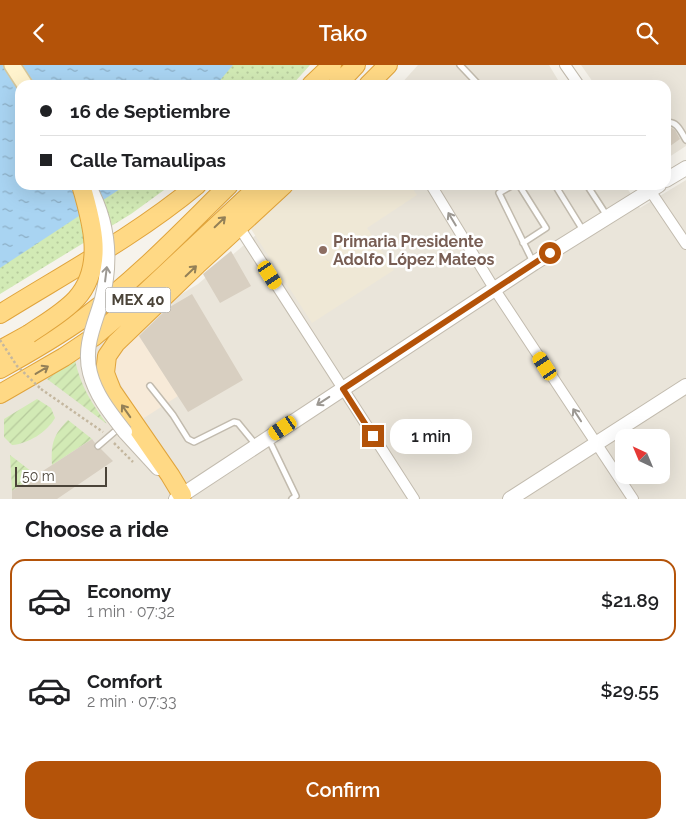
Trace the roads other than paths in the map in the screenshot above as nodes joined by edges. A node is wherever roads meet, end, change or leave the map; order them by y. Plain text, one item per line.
1 (12, 65) edge
2 (332, 65) edge
3 (356, 65) edge
4 (388, 65) edge
5 (460, 65) edge
6 (565, 65) edge
7 (22, 80) edge
8 (316, 80) edge
9 (342, 80) edge
10 (374, 80) edge
11 (474, 80) edge
12 (576, 80) edge
13 (671, 122) edge
14 (686, 140) edge
15 (686, 168) edge
16 (671, 177) edge
17 (82, 190) edge
18 (90, 190) edge
19 (190, 190) edge
20 (224, 190) edge
21 (255, 190) edge
22 (279, 190) edge
23 (434, 190) edge
24 (504, 190) edge
25 (522, 190) edge
26 (558, 190) edge
27 (590, 190) edge
28 (648, 190) edge
29 (654, 190) edge
30 (608, 217) junction
31 (239, 227) junction
32 (584, 232) junction
33 (523, 243) junction
34 (686, 244) edge
35 (534, 263) junction
36 (495, 290) junction
37 (0, 314) edge
38 (0, 351) edge
39 (0, 369) edge
40 (150, 386) dead end
41 (686, 386) edge
42 (343, 389) junction
43 (0, 394) edge
44 (123, 429) junction
45 (262, 441) junction
46 (596, 443) junction
47 (98, 446) dead end
48 (180, 498) edge
49 (292, 499) edge
50 (414, 499) edge
51 (510, 499) edge
52 (633, 499) edge

1 - 7 main road
2 - 8 highway
3 - 9 highway
4 - 10 highway
5 - 11 lane
6 - 12 street
13 - 14 lane
15 - 16 street
17 - 38 highway, bridge
44 -> 18 street, bridge
19 - 37 highway
20 - 39 highway
43 -> 21 highway, MEX 40
22 - 31 highway
36 -> 23 street
24 - 33 lane
25 - 33 lane
26 - 32 lane
27 - 30 lane
28 - 30 street
29 - 34 street
30 - 32 street
31 - 42 street
48 -> 31 highway
32 - 35 street
33 - 35 lane
35 - 36 street
36 - 42 street
46 -> 36 street
40 - 45 lane
41 - 46 street
42 -> 45 street
42 - 50 street
44 - 47 lane
44 - 48 street
45 - 48 street
45 - 49 lane
46 - 51 street
46 - 52 street

